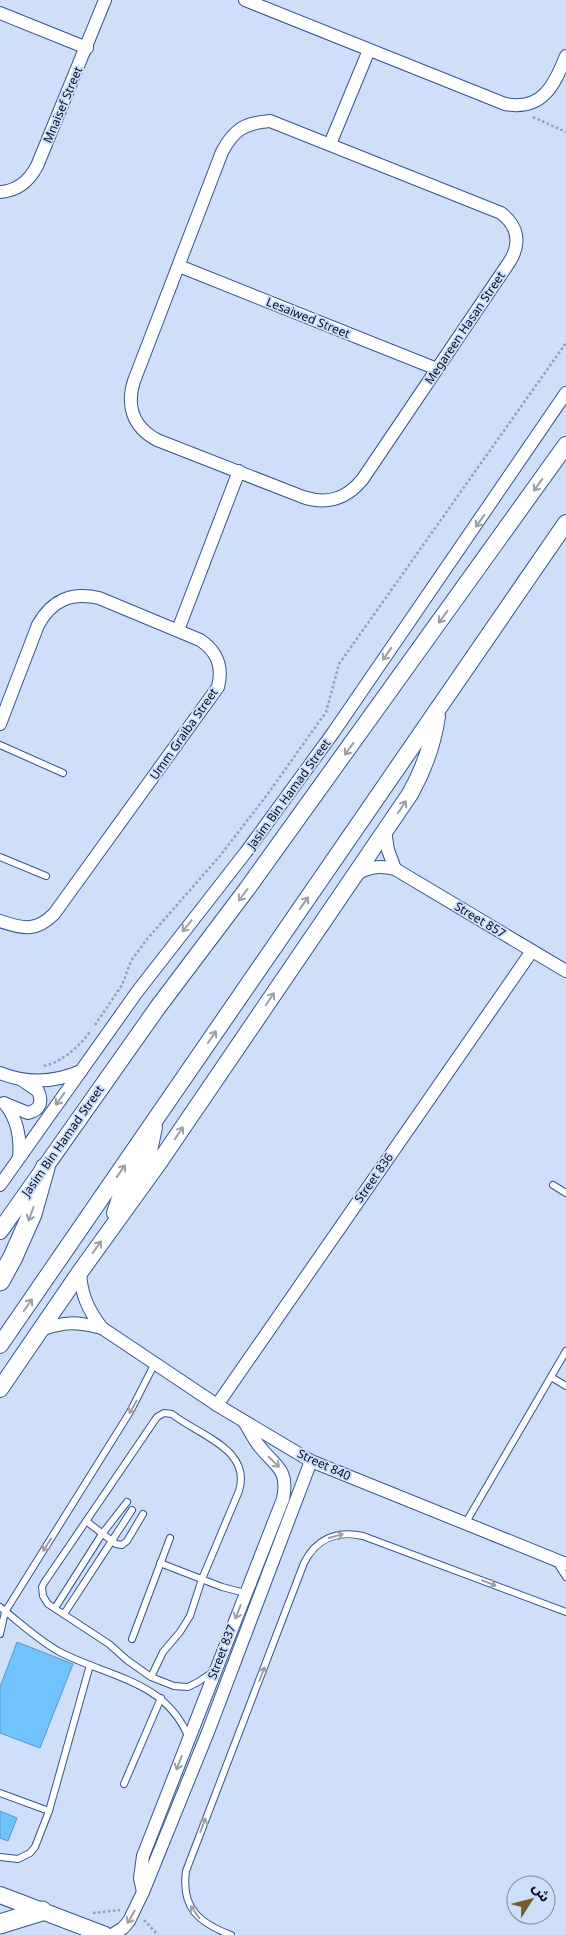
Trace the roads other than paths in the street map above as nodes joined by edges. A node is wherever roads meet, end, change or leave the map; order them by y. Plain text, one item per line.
1 (106, 0) edge
2 (245, 0) edge
3 (0, 13) edge
4 (87, 48) junction
5 (369, 50) junction
6 (565, 60) edge
7 (330, 144) junction
8 (0, 192) edge
9 (179, 266) junction
10 (437, 369) junction
11 (566, 393) edge
12 (566, 445) edge
13 (239, 471) junction
14 (566, 523) edge
15 (178, 630) junction
16 (437, 711) junction
17 (0, 724) edge
18 (0, 745) edge
19 (63, 773) dead end
20 (385, 831) junction
21 (0, 857) edge
22 (395, 868) junction
23 (46, 876) dead end
24 (354, 877) junction
25 (0, 921) edge
26 (532, 951) junction
27 (566, 971) edge
28 (81, 1070) junction
29 (0, 1073) edge
30 (20, 1079) junction
31 (3, 1102) edge
32 (156, 1120) junction
33 (18, 1158) junction
34 (45, 1168) junction
35 (0, 1185) edge
36 (553, 1185) dead end
37 (566, 1193) edge
38 (110, 1230) junction
39 (0, 1231) edge
40 (80, 1272) junction
41 (0, 1281) edge
42 (102, 1328) junction
43 (41, 1330) junction
44 (0, 1345) edge
45 (566, 1351) edge
46 (155, 1363) junction
47 (5, 1377) edge
48 (551, 1377) junction
49 (566, 1386) edge
50 (0, 1388) edge
51 (217, 1405) junction
52 (245, 1423) junction
53 (311, 1461) junction
54 (126, 1502) dead end
55 (132, 1510) dead end
56 (143, 1514) dead end
57 (86, 1521) junction
58 (465, 1524) junction
59 (102, 1534) junction
60 (170, 1538) dead end
61 (111, 1541) junction
62 (561, 1562) edge
63 (160, 1564) junction
64 (566, 1577) edge
65 (202, 1579) junction
66 (245, 1593) junction
67 (55, 1608) junction
68 (3, 1610) edge
69 (566, 1612) edge
70 (64, 1614) junction
71 (0, 1634) edge
72 (132, 1639) dead end
73 (90, 1665) junction
74 (214, 1672) junction
75 (151, 1676) junction
76 (160, 1698) junction
77 (189, 1737) junction
78 (124, 1784) dead end
79 (0, 1794) edge
80 (49, 1811) junction
81 (0, 1857) edge
82 (143, 1892) junction
83 (0, 1895) edge
84 (42, 1911) junction
85 (0, 1924) edge
86 (0, 1930) edge
87 (14, 1935) edge
88 (106, 1935) edge
89 (112, 1935) edge
90 (231, 1935) edge

1 - 4 street, Mnaisef Street
2 - 5 street
3 - 4 street
4 - 8 street, Mnaisef Street
5 - 6 street
5 - 7 street
7 - 9 street, Megareen Hasan Street
7 - 10 street, Megareen Hasan Street
9 - 10 street, Lesaiwed Street
9 - 13 street, Megareen Hasan Street
10 - 13 street, Megareen Hasan Street
11 -> 28 street, Jasim Bin Hamad Street
12 -> 34 main road, Jasim Bin Hamad Street
13 - 15 street
14 - 16 main road
15 - 17 street, Umm Graiba Street
15 - 25 street, Umm Graiba Street
20 -> 16 main road
32 -> 16 main road
18 - 19 lane
20 - 22 street
20 - 24 main road
21 - 23 lane
22 - 24 street
22 - 26 street, Street 857
38 -> 24 main road
26 - 27 street, Street 857
26 - 51 street, Street 836
28 - 30 street
28 -> 33 street, Jasim Bin Hamad Street
29 - 30 street
30 - 31 street
31 - 33 street
32 - 38 main road
44 -> 32 main road
33 - 35 street, Jasim Bin Hamad Street
34 - 39 main road, Jasim Bin Hamad Street
34 -> 41 main road
36 - 37 lane
40 -> 38 main road
40 - 42 street, Street 840
40 - 43 main road
42 - 43 street, Street 840
42 - 46 street, Street 840
43 - 47 main road
45 - 48 lane
46 - 51 street, Street 840
46 -> 68 lane
47 - 50 main road
48 - 49 lane
48 - 58 lane
51 - 52 street, Street 840
52 - 53 street, Street 840
52 -> 66 street, Street 837
53 - 58 street, Street 840
53 - 82 street, Street 837
54 - 59 lane
55 - 61 lane
56 - 61 lane
57 - 59 lane
57 - 65 lane
57 - 67 lane
58 - 62 street, Street 840
59 - 61 lane
59 - 67 lane
60 - 63 lane
61 - 70 lane
62 - 64 lane
63 - 65 lane
63 - 72 lane
65 - 66 lane
65 - 75 lane
66 -> 74 street, Street 837
67 - 70 lane
68 - 71 lane
68 - 73 lane
90 -> 69 lane
70 - 75 lane
73 - 76 lane
73 - 80 lane
74 - 75 lane
74 - 77 street, Street 837
76 - 77 lane
76 - 78 lane
77 -> 82 street, Street 837
79 - 80 lane
80 - 81 lane
82 -> 89 street, Street 837
83 - 84 main road
84 - 85 main road
84 - 88 main road
86 - 87 main road

